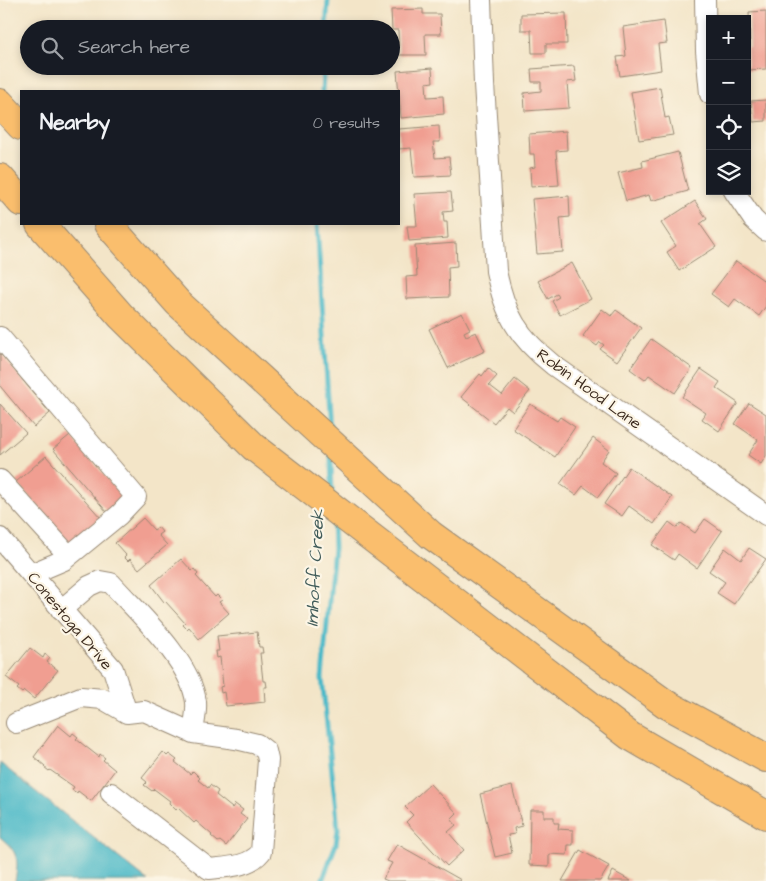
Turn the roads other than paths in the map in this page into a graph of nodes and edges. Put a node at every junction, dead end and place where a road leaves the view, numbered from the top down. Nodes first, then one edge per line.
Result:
1 (481, 0) edge
2 (705, 0) edge
3 (707, 60) edge
4 (0, 102) edge
5 (20, 125) edge
6 (0, 178) edge
7 (737, 195) edge
8 (20, 201) edge
9 (41, 225) edge
10 (109, 225) edge
11 (766, 231) edge
12 (0, 337) edge
13 (0, 480) edge
14 (766, 515) edge
15 (0, 538) edge
16 (69, 556) junction
17 (31, 574) junction
18 (62, 610) junction
19 (127, 712) junction
20 (16, 723) dead end
21 (193, 733) junction
22 (766, 758) edge
23 (111, 793) dead end
24 (766, 815) edge

1 - 14 street, Robin Hood Lane
2 - 3 street
4 - 5 highway
6 - 8 highway
7 - 11 street
9 - 24 highway
10 - 22 highway
12 - 16 street
13 - 16 street
15 - 17 street, Conestoga Drive
16 - 17 street
17 - 18 street, Conestoga Drive
18 - 19 street, Conestoga Drive
18 - 21 street
19 - 20 street
19 - 21 street
21 - 23 street

